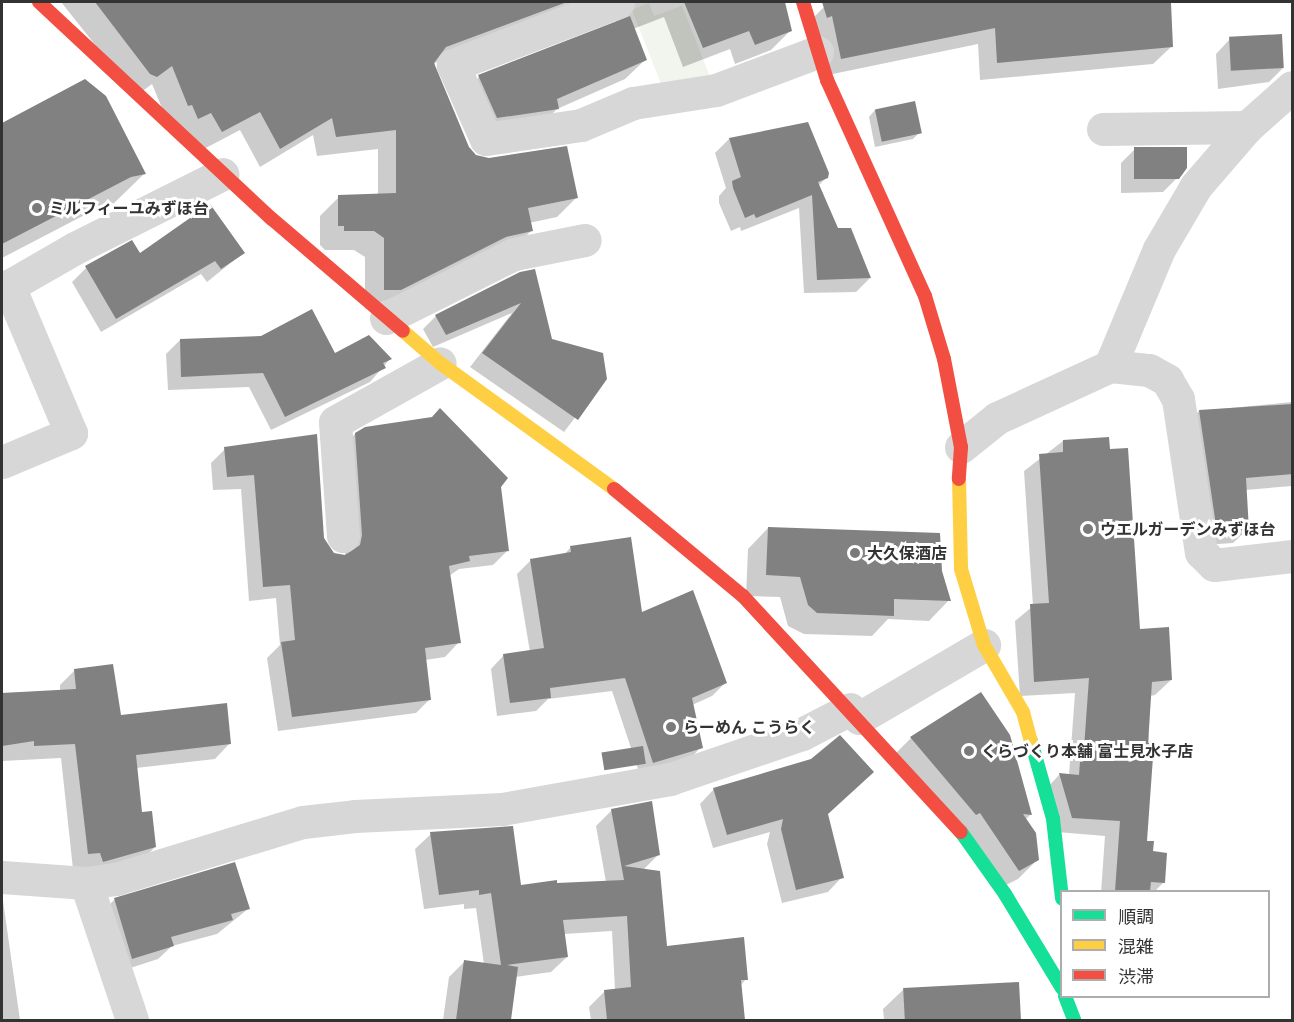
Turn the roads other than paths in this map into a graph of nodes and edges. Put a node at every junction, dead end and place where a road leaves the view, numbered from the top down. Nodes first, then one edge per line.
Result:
1 (618, 2) edge
2 (802, 2) edge
3 (54, 5) edge
4 (817, 52) junction
5 (1293, 87) edge
6 (1247, 128) junction
7 (1103, 129) dead end
8 (223, 174) junction
9 (585, 240) dead end
10 (5, 288) edge
11 (386, 318) junction
12 (440, 363) junction
13 (1110, 366) junction
14 (961, 447) junction
15 (2, 462) edge
16 (342, 536) dead end
17 (1293, 556) edge
18 (984, 645) junction
19 (854, 714) junction
20 (2, 877) edge
21 (86, 883) junction
22 (1061, 890) edge
23 (1060, 977) edge
24 (1067, 998) edge
25 (132, 1020) edge
26 (1074, 1020) edge

1 - 4 street
2 - 4 street
3 - 8 street
4 - 14 street
5 - 6 street
6 - 7 street
6 - 13 street
8 - 10 street
8 - 11 street
9 - 11 street
10 - 15 street
11 - 12 street
12 - 16 street
12 - 19 street
13 - 14 street
13 - 17 street
14 - 18 street
18 - 19 street
18 - 22 street
19 - 21 street
19 - 23 street
20 - 21 street
21 - 25 street
24 - 26 street

